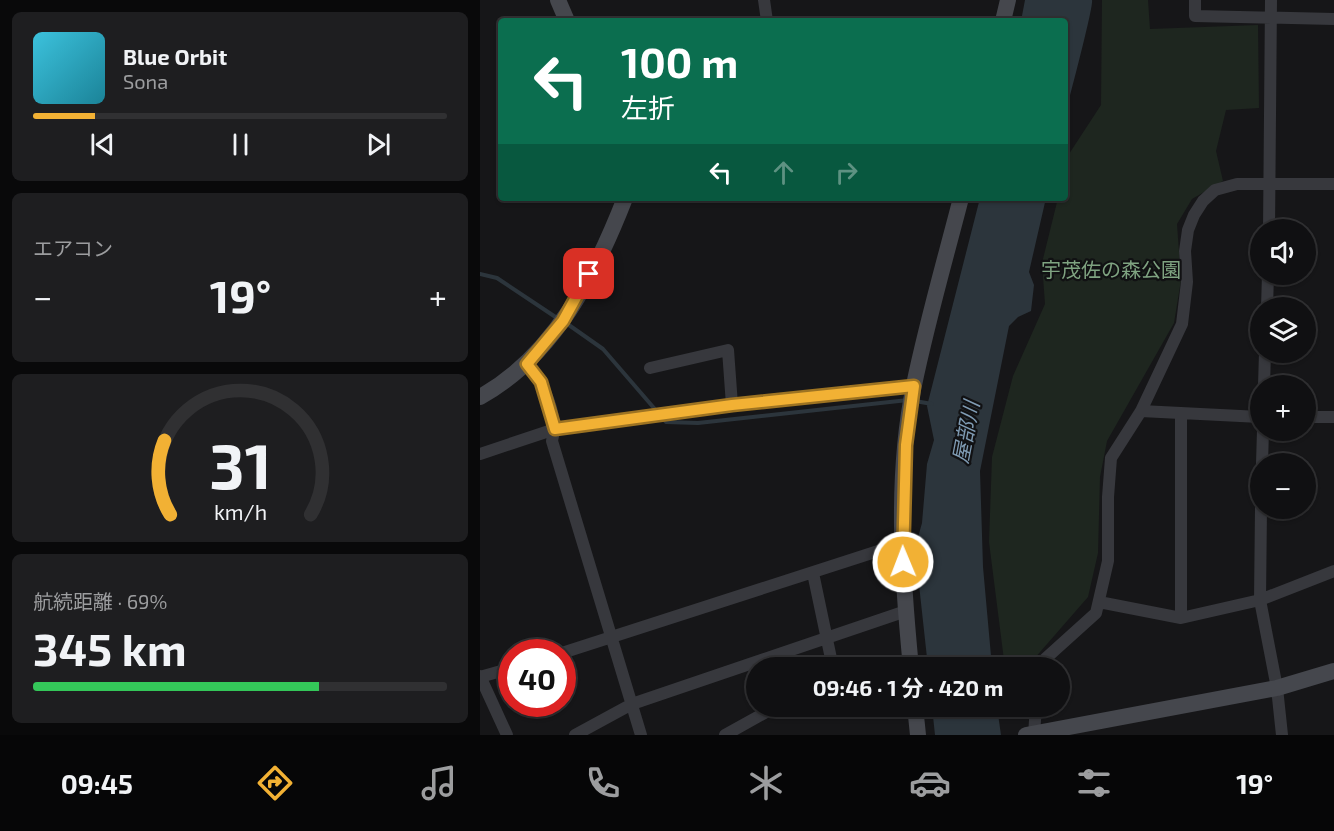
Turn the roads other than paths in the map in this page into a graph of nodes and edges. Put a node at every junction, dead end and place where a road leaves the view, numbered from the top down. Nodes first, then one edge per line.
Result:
1 (558, 0) edge
2 (764, 0) edge
3 (1008, 0) edge
4 (1196, 0) edge
5 (1271, 0) edge
6 (566, 18) edge
7 (767, 18) edge
8 (1005, 18) edge
9 (1334, 18) edge
10 (1271, 19) junction
11 (1271, 182) junction
12 (1334, 184) edge
13 (624, 201) edge
14 (960, 201) edge
15 (1269, 219) edge
16 (527, 364) junction
17 (650, 368) dead end
18 (914, 386) junction
19 (480, 398) edge
20 (732, 405) junction
21 (1141, 411) junction
22 (1181, 415) junction
23 (1250, 417) edge
24 (1316, 417) edge
25 (1334, 417) edge
26 (555, 429) junction
27 (480, 454) edge
28 (1261, 519) edge
29 (903, 543) junction
30 (1334, 571) edge
31 (813, 573) junction
32 (1260, 600) junction
33 (1099, 602) junction
34 (906, 611) junction
35 (1181, 618) junction
36 (613, 639) junction
37 (828, 639) junction
38 (576, 649) edge
39 (831, 657) edge
40 (908, 657) edge
41 (1047, 657) edge
42 (1334, 671) edge
43 (498, 672) edge
44 (480, 677) edge
45 (1277, 688) junction
46 (632, 705) junction
47 (757, 717) edge
48 (916, 717) edge
49 (1034, 717) edge
50 (1031, 734) edge
51 (507, 735) edge
52 (575, 735) edge
53 (641, 735) edge
54 (725, 735) edge
55 (918, 735) edge
56 (1282, 735) edge

1 - 6 street
2 - 7 street
3 - 8 street
4 - 10 street
5 - 10 street
9 - 10 street
10 - 11 street
11 - 12 street
11 - 15 street
11 - 21 street
13 - 16 street
14 - 18 street
16 - 19 street
16 - 26 street
17 - 20 street
18 - 20 street
18 - 29 street
20 - 26 street
21 - 22 street
21 - 33 street
22 - 23 street
22 - 35 street
24 - 25 street
26 - 27 street
26 - 36 street
28 - 32 street
29 - 31 street
29 - 34 street
30 - 32 street
31 - 36 street
31 - 37 street
32 - 35 street
32 - 45 street
33 - 35 street
33 - 41 street
34 - 37 street
34 - 40 street
36 - 38 street
36 - 46 street
37 - 39 street
37 - 46 street
42 - 45 street
43 - 44 street
44 - 51 street
45 - 50 street
45 - 56 street
46 - 52 street
46 - 53 street
47 - 54 street
48 - 55 street
49 - 50 street

